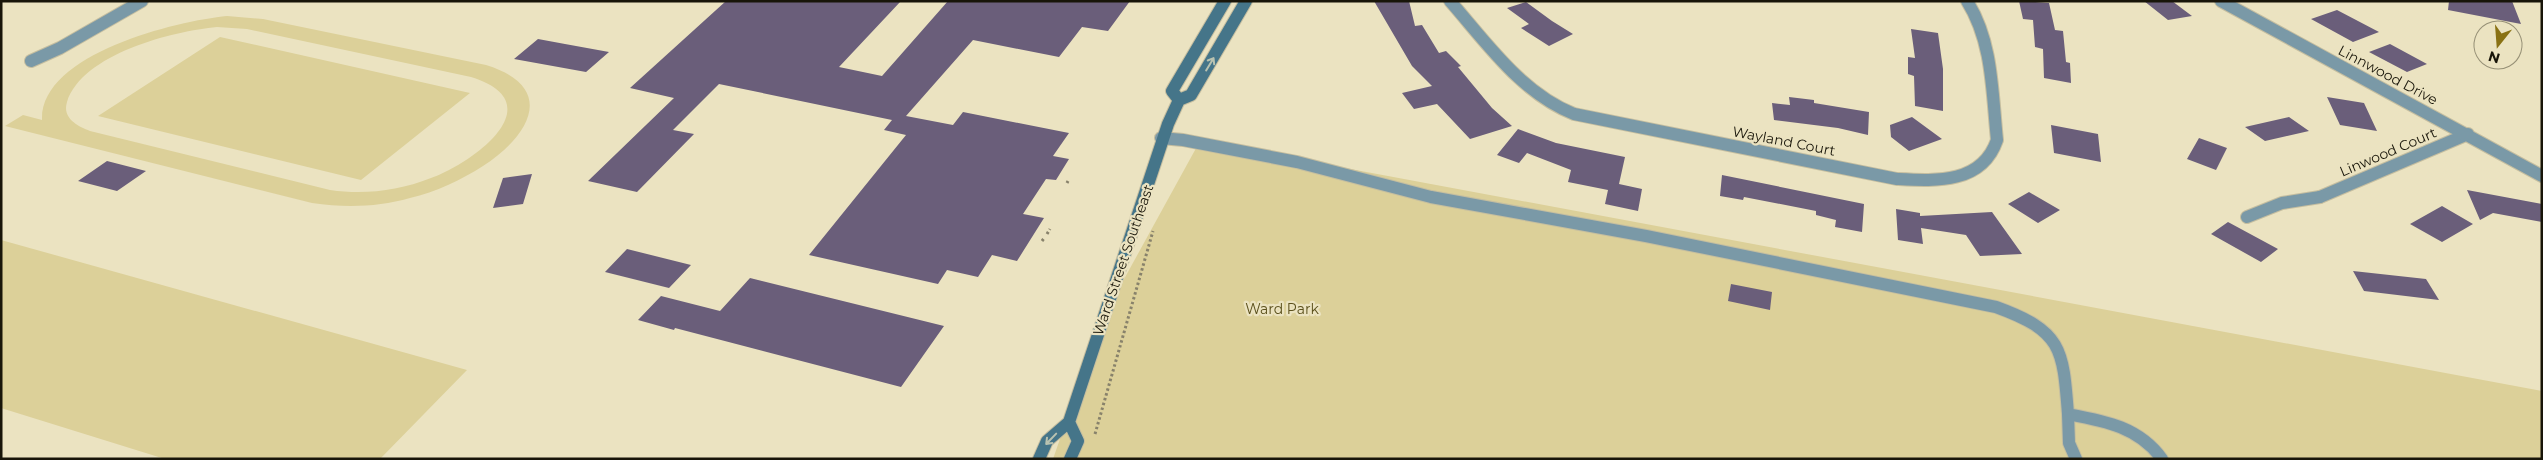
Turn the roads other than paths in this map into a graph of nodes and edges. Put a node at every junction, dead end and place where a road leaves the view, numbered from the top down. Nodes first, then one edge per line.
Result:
1 (142, 1) edge
2 (1225, 1) edge
3 (1246, 1) edge
4 (1450, 1) edge
5 (1968, 1) edge
6 (2220, 1) edge
7 (31, 61) dead end
8 (1179, 100) junction
9 (2468, 134) junction
10 (1162, 138) junction
11 (2542, 176) edge
12 (2247, 217) dead end
13 (2068, 414) junction
14 (1069, 422) junction
15 (1038, 459) edge
16 (1070, 459) edge
17 (2076, 459) edge
18 (2162, 459) edge

1 - 7 street
2 - 8 street, Ward Street Southeast
8 -> 3 street, Ward Street Southeast
4 - 5 street, Wayland Court
6 - 9 street, Linnwood Drive
8 - 10 street, Ward Street Southeast
9 - 11 street, Linnwood Drive
9 - 12 street, Linwood Court
10 - 13 street
10 - 14 street, Ward Street Southeast
13 - 17 street
13 - 18 street
14 -> 15 street
14 - 16 street

